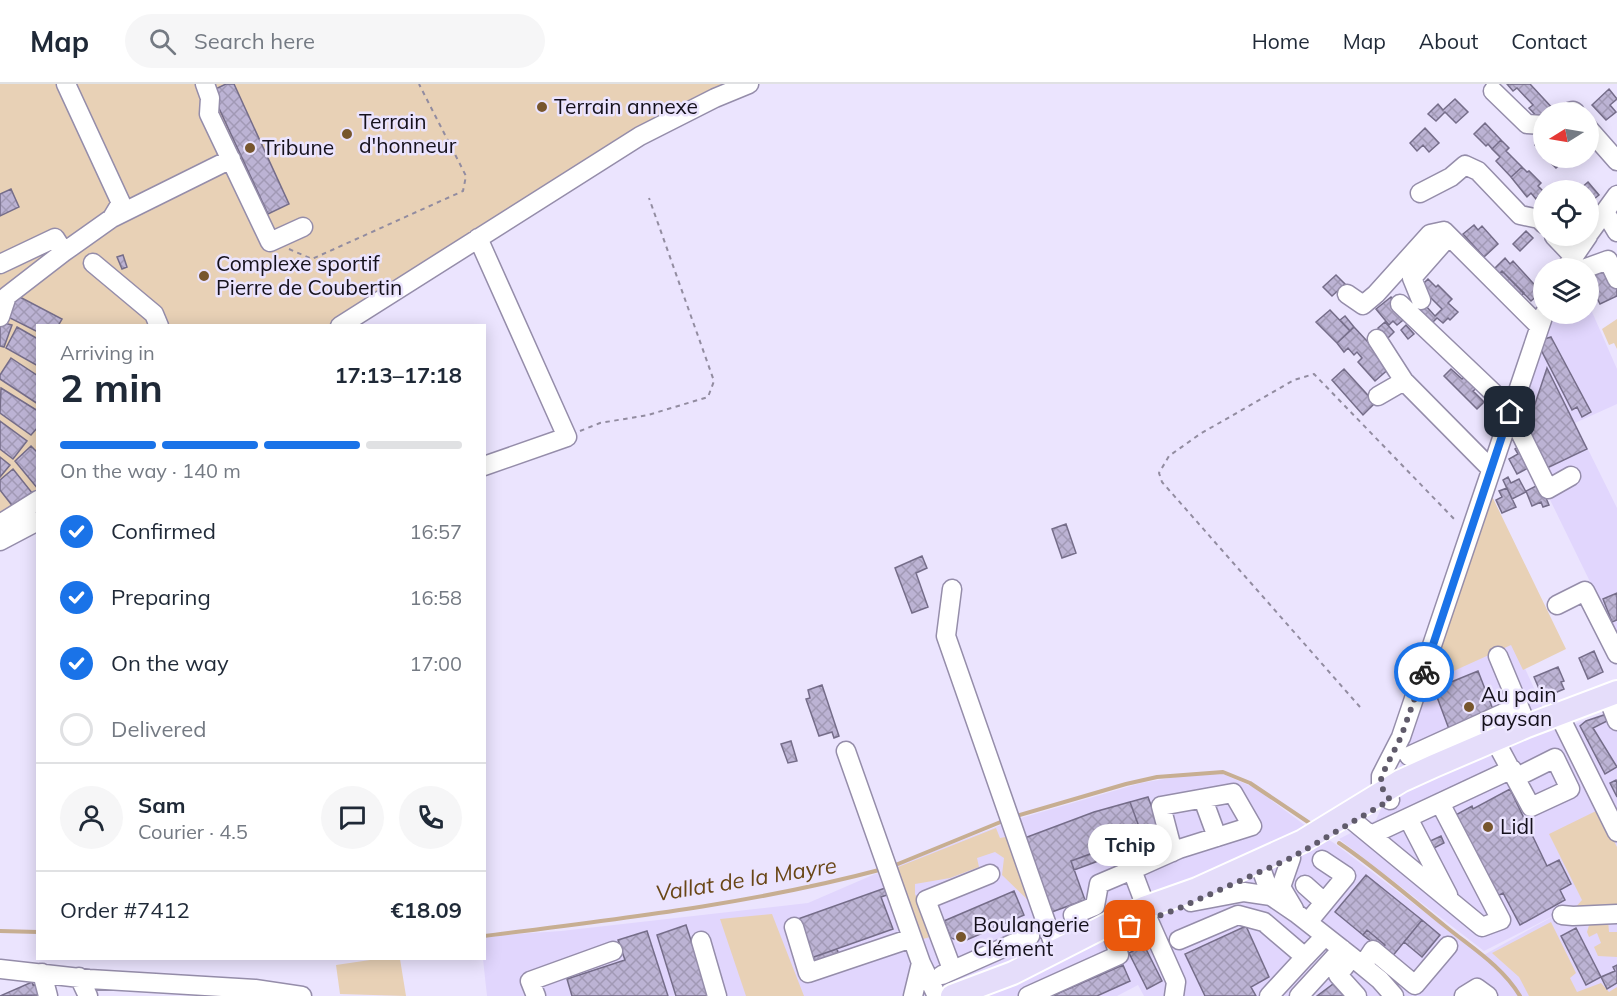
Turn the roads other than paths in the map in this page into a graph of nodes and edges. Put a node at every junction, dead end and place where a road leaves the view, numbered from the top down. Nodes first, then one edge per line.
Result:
1 (66, 84) edge
2 (205, 84) edge
3 (749, 84) edge
4 (713, 91) edge
5 (1493, 91) dead end
6 (1533, 124) edge
7 (1599, 141) edge
8 (231, 159) junction
9 (1617, 161) edge
10 (1420, 193) dead end
11 (1617, 195) edge
12 (1605, 212) junction
13 (112, 218) junction
14 (1533, 218) edge
15 (1599, 220) edge
16 (303, 227) dead end
17 (1617, 232) edge
18 (1449, 236) junction
19 (478, 238) junction
20 (64, 252) junction
21 (1599, 261) edge
22 (0, 264) edge
23 (93, 264) dead end
24 (1617, 279) edge
25 (1347, 294) dead end
26 (1421, 300) dead end
27 (1400, 304) dead end
28 (1533, 312) edge
29 (0, 317) edge
30 (158, 324) edge
31 (343, 324) edge
32 (1541, 324) edge
33 (1377, 339) dead end
34 (1404, 381) junction
35 (1378, 396) dead end
36 (1510, 412) junction
37 (486, 465) edge
38 (1491, 470) junction
39 (1571, 476) dead end
40 (36, 501) edge
41 (36, 522) edge
42 (0, 524) edge
43 (0, 541) edge
44 (952, 589) dead end
45 (1557, 605) dead end
46 (1617, 654) edge
47 (1498, 656) dead end
48 (1615, 704) edge
49 (1523, 716) junction
50 (1562, 721) junction
51 (1464, 742) junction
52 (1498, 746) junction
53 (846, 751) dead end
54 (1409, 756) dead end
55 (1387, 796) junction
56 (1203, 799) junction
57 (1440, 803) junction
58 (1408, 818) junction
59 (1358, 824) junction
60 (1617, 832) edge
61 (1217, 837) junction
62 (1297, 849) junction
63 (1173, 852) junction
64 (1322, 860) dead end
65 (1260, 865) junction
66 (1132, 870) junction
67 (990, 874) dead end
68 (1305, 885) dead end
69 (1276, 891) junction
70 (1194, 896) junction
71 (1324, 902) junction
72 (1451, 902) junction
73 (1147, 913) junction
74 (1617, 914) edge
75 (1073, 915) dead end
76 (1562, 915) dead end
77 (1302, 918) junction
78 (794, 927) dead end
79 (1112, 934) junction
80 (1030, 936) dead end
81 (1325, 936) junction
82 (912, 938) junction
83 (1179, 940) dead end
84 (701, 941) dead end
85 (1448, 946) dead end
86 (614, 951) dead end
87 (1056, 951) junction
88 (1305, 957) junction
89 (1352, 957) junction
90 (921, 963) junction
91 (0, 969) edge
92 (952, 969) junction
93 (42, 973) junction
94 (79, 977) junction
95 (144, 989) edge
96 (165, 989) edge
97 (941, 993) edge
98 (48, 996) edge
99 (88, 996) edge
100 (302, 996) edge
101 (536, 996) edge
102 (717, 996) edge
103 (913, 996) edge
104 (977, 996) edge
105 (1028, 996) edge
106 (1174, 996) edge
107 (1269, 996) edge
108 (1299, 996) edge
109 (1357, 996) edge
110 (1394, 996) edge
111 (1464, 996) edge
112 (1488, 996) edge

1 - 13 street
2 - 8 street
3 - 4 street
4 - 19 street
5 - 6 street
7 - 9 street
8 - 13 street
8 - 16 street
10 - 14 street
11 - 12 street
12 - 15 street
12 - 17 street
13 - 20 street
18 - 25 street
18 - 26 street
18 - 28 street
19 - 31 street
19 - 37 street
20 - 22 street
20 - 29 street
21 - 24 street
23 - 30 street
27 - 36 street
32 - 36 street
33 - 34 street
34 - 35 street
34 - 38 street
36 - 38 street
36 - 39 street
38 - 55 street
40 - 42 street
41 - 43 street
44 - 87 street
45 - 46 street
47 - 49 street
48 - 49 main road
48 - 50 main road
49 - 51 main road
50 - 52 main road
50 - 60 street
51 - 54 street
51 - 55 main road
52 - 55 main road
52 - 57 street
53 - 82 street
55 - 59 main road
56 - 61 street
56 - 61 street
56 - 63 street
57 - 58 street
57 - 72 street
58 - 59 street
58 - 72 street
59 - 62 main road
59 - 72 street
61 - 63 street
62 - 65 main road
62 - 69 street
62 - 70 street
63 - 66 street
64 - 71 street
65 - 69 street
65 - 70 main road
66 - 73 street
66 - 75 street
67 - 92 street
68 - 71 street
69 - 70 street
69 - 77 street
70 - 73 main road
71 - 77 street
73 - 79 main road
73 - 87 main road
73 - 106 street
74 - 76 street
77 - 81 street
78 - 82 street
79 - 104 main road
79 - 105 street
80 - 92 street
81 - 88 street
81 - 89 street
82 - 90 street
83 - 88 street
84 - 102 street
85 - 89 street
86 - 101 street
87 - 97 main road
88 - 107 street
89 - 108 street
89 - 109 street
89 - 110 street
90 - 97 street
90 - 103 street
91 - 93 street
92 - 97 street
93 - 94 street
93 - 98 street
94 - 95 street
94 - 99 street
95 - 96 street
96 - 100 street
111 - 112 street

